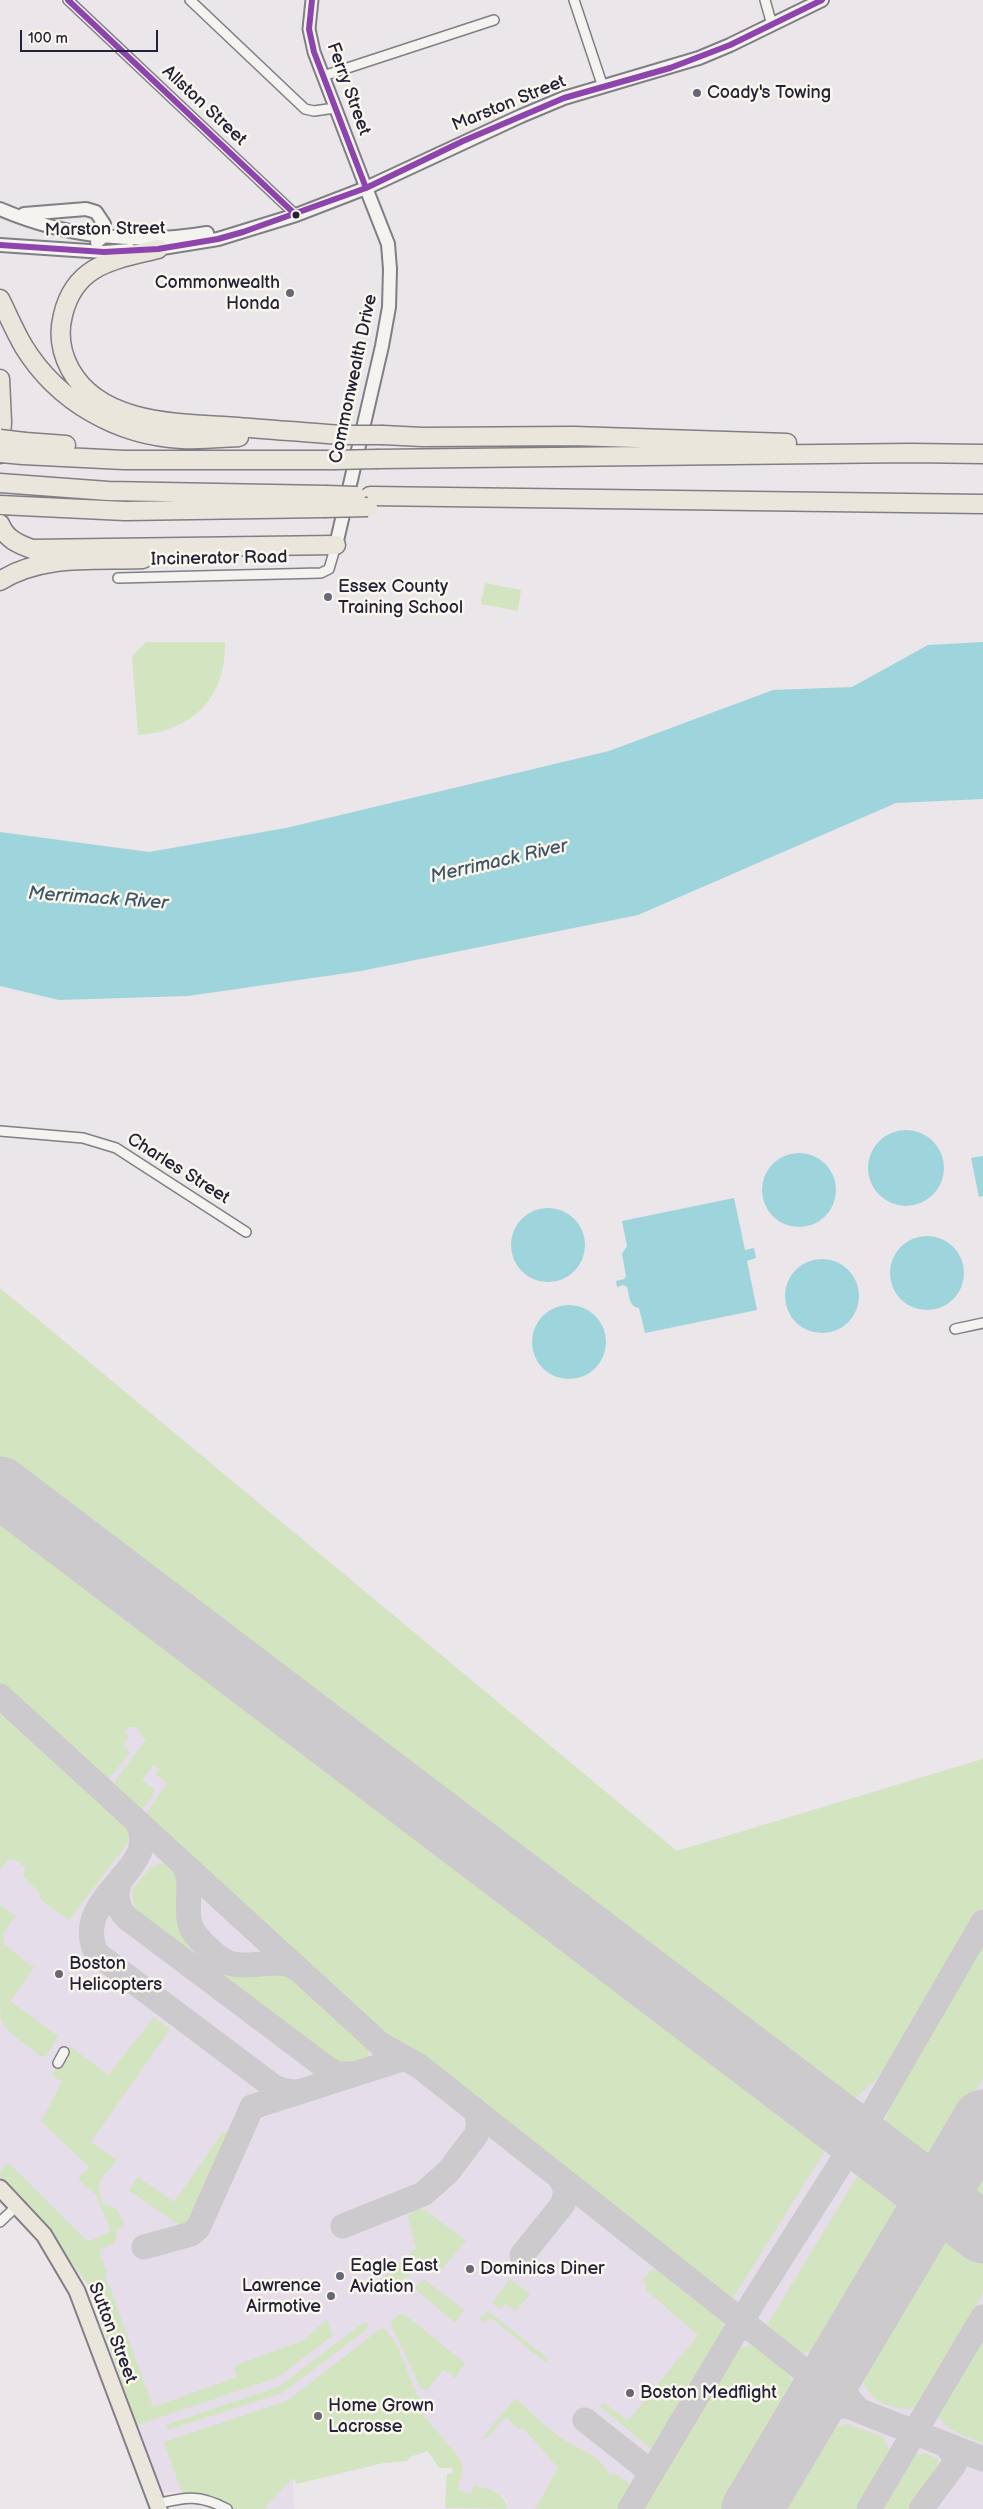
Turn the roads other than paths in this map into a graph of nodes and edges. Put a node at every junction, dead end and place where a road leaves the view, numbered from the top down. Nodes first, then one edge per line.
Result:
1 (68, 0) edge
2 (312, 0) edge
3 (574, 0) edge
4 (765, 0) edge
5 (822, 0) edge
6 (195, 1) edge
7 (494, 20) dead end
8 (772, 25) junction
9 (323, 76) junction
10 (603, 87) junction
11 (336, 108) junction
12 (366, 188) junction
13 (4, 211) edge
14 (296, 215) junction
15 (103, 237) junction
16 (0, 246) edge
17 (158, 249) junction
18 (74, 250) junction
19 (0, 299) edge
20 (0, 379) edge
21 (340, 434) junction
22 (0, 439) edge
23 (24, 449) junction
24 (910, 453) junction
25 (0, 454) edge
26 (983, 454) edge
27 (0, 483) edge
28 (325, 502) junction
29 (983, 504) edge
30 (0, 505) edge
31 (0, 524) edge
32 (336, 545) junction
33 (320, 573) joint
34 (118, 578) dead end
35 (0, 581) edge
36 (0, 1131) edge
37 (246, 1232) dead end
38 (983, 1323) edge
39 (955, 1328) dead end
40 (64, 2052) dead end
41 (58, 2063) dead end
42 (0, 2188) edge
43 (18, 2206) junction
44 (0, 2222) edge
45 (157, 2506) edge
46 (227, 2509) edge

1 - 14 street, Allston Street
2 - 9 street, Ferry Street
3 - 10 street
4 - 8 street
5 - 8 main road, Marston Street
6 - 11 street
7 - 9 street
8 - 10 main road, Marston Street
9 - 11 street, Ferry Street
10 - 12 main road, Marston Street
11 - 12 street, Ferry Street
12 - 14 main road, Marston Street
12 - 32 main road, Commonwealth Drive
13 - 15 main road, Marston Street
13 - 15 main road
14 - 15 main road, Marston Street
14 - 17 main road, Marston Street
15 - 18 main road
16 - 18 main road, Marston Street
17 - 18 main road, Marston Street
17 - 21 highway
19 - 21 highway
20 - 25 highway
21 - 24 highway, bridge
22 - 23 highway, bridge
23 - 24 highway, bridge
23 - 25 highway, bridge
24 - 26 highway
27 - 28 highway
28 - 29 highway, bridge
28 - 30 highway
31 - 32 highway
32 - 33 street, Commonwealth Drive
32 - 35 highway
33 - 34 street, Incinerator Road
36 - 37 street, Charles Street
38 - 39 street
40 - 41 street
42 - 43 highway, Sutton Street
43 - 44 street
43 - 45 highway, Sutton Street
45 - 46 street

